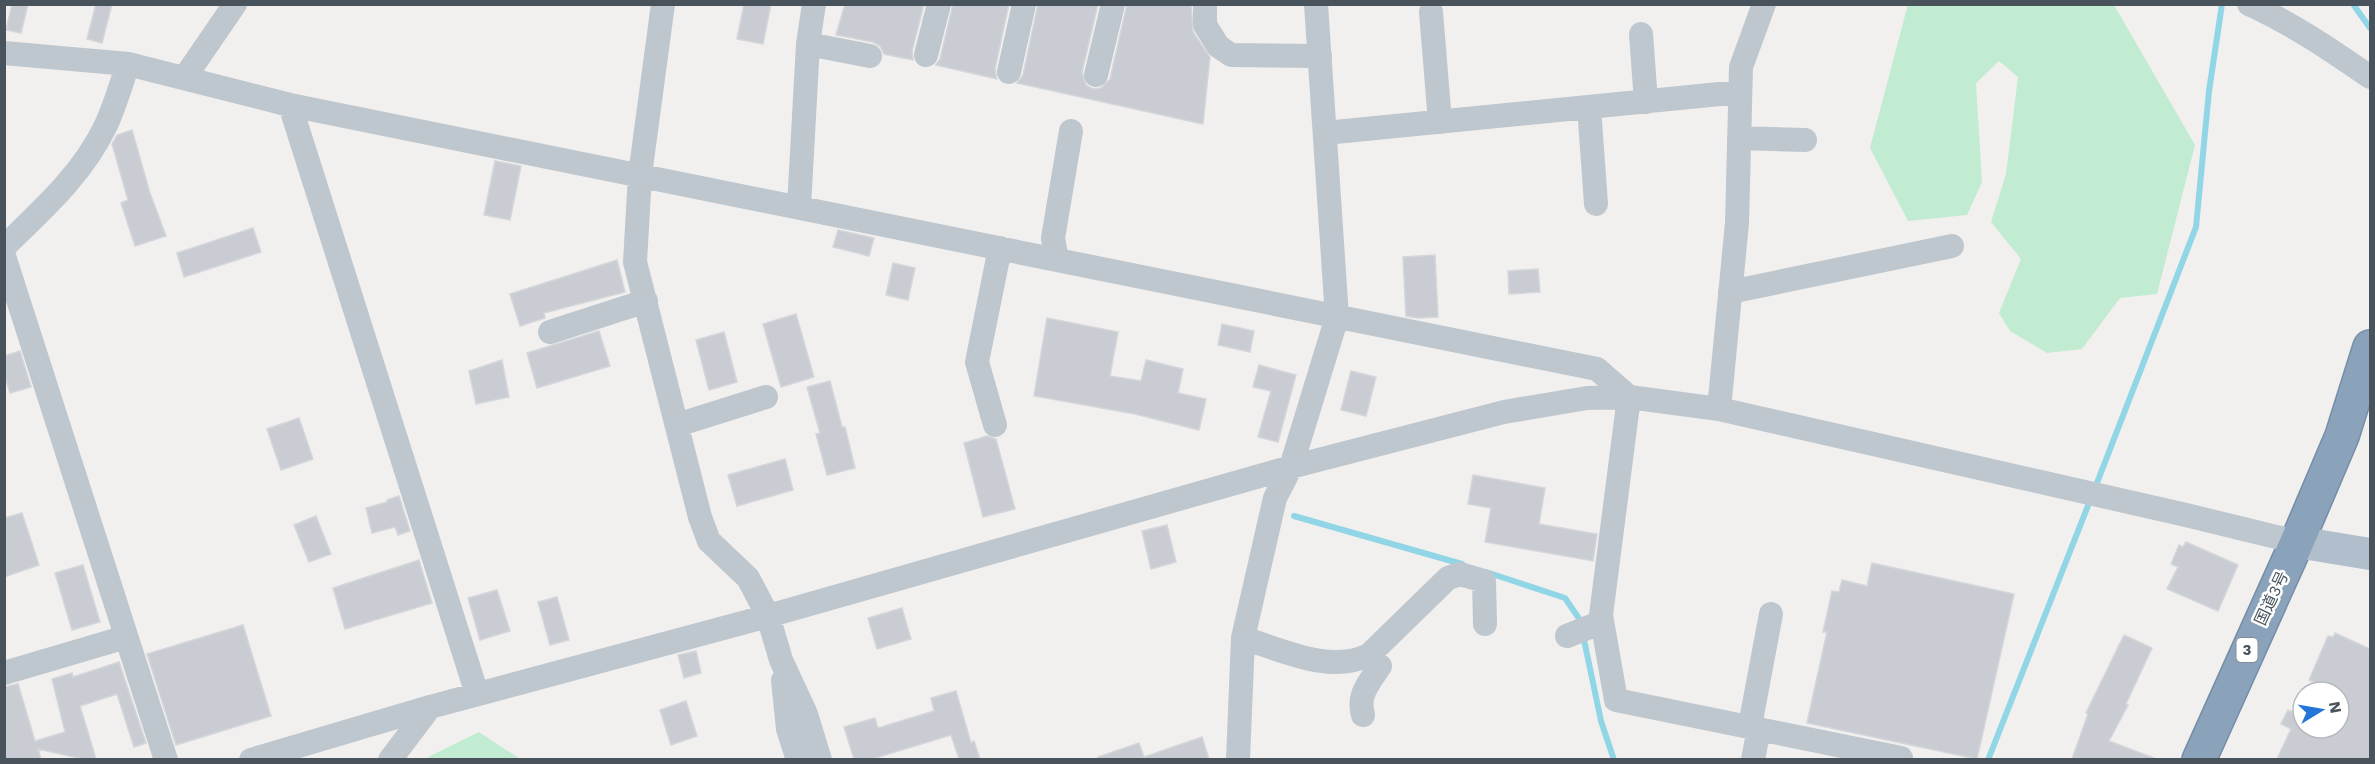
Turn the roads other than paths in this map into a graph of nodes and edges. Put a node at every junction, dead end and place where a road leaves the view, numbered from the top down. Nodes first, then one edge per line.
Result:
1 (235, 4) edge
2 (663, 4) edge
3 (814, 4) edge
4 (939, 4) edge
5 (1024, 4) edge
6 (1113, 4) edge
7 (1205, 4) edge
8 (1316, 4) edge
9 (1764, 4) edge
10 (2249, 4) edge
11 (1431, 12) dead end
12 (1641, 34) dead end
13 (808, 44) junction
14 (4, 53) edge
15 (926, 55) dead end
16 (870, 56) dead end
17 (1320, 56) junction
18 (128, 64) junction
19 (1009, 72) dead end
20 (1096, 75) dead end
21 (185, 77) junction
22 (2370, 77) edge
23 (1740, 92) junction
24 (1646, 102) junction
25 (290, 105) junction
26 (1589, 107) junction
27 (1440, 122) junction
28 (1071, 131) dead end
29 (1325, 133) junction
30 (1739, 138) junction
31 (1805, 140) dead end
32 (640, 175) junction
33 (1596, 204) dead end
34 (799, 207) junction
35 (1952, 246) dead end
36 (4, 247) edge
37 (1000, 248) junction
38 (4, 256) edge
39 (1058, 260) junction
40 (1730, 292) junction
41 (646, 302) junction
42 (1337, 317) junction
43 (550, 332) dead end
44 (2370, 347) edge
45 (2370, 395) edge
46 (766, 397) dead end
47 (1629, 397) junction
48 (1719, 409) junction
49 (677, 425) junction
50 (995, 425) dead end
51 (2342, 436) junction
52 (1291, 467) junction
53 (2297, 542) junction
54 (2370, 554) edge
55 (1771, 614) dead end
56 (768, 616) junction
57 (1485, 624) dead end
58 (1598, 624) junction
59 (1569, 635) dead end
60 (126, 637) junction
61 (1242, 638) junction
62 (781, 660) junction
63 (1381, 667) junction
64 (4, 673) edge
65 (477, 694) junction
66 (430, 707) junction
67 (1363, 715) dead end
68 (1755, 727) junction
69 (1855, 754) edge
70 (1901, 758) edge
71 (166, 759) edge
72 (251, 759) edge
73 (390, 759) edge
74 (798, 759) edge
75 (820, 759) edge
76 (1238, 759) edge
77 (1754, 759) edge
78 (2199, 759) edge

1 - 21 street
2 - 32 street
3 - 13 street
4 - 15 street
5 - 19 street
6 - 20 street
7 - 17 street
8 - 17 street
9 - 23 street
10 - 22 street
11 - 27 street
12 - 24 street
13 - 16 street
13 - 34 street
14 - 18 street
17 - 29 street
18 - 21 street
18 - 36 street
21 - 25 street
23 - 24 street
23 - 30 street
24 - 26 street
25 - 32 street
25 - 65 street
26 - 27 street
26 - 33 street
27 - 29 street
28 - 39 street
29 - 42 street
30 - 31 street
30 - 40 street
32 - 34 street
32 - 41 street
34 - 37 street
35 - 40 street
37 - 39 street
37 - 50 street
38 - 60 street
39 - 42 street
40 - 48 street
41 - 43 street
41 - 49 street
42 - 47 street
42 - 52 street
44 - 51 highway, 国道3号 / 3
45 - 51 highway, 国道3号 / 3
46 - 49 street
47 - 48 street
47 - 52 street
47 - 58 street
48 - 53 street
49 - 56 street
51 - 53 highway, 国道3号 / 3
52 - 56 street
52 - 61 street
53 - 54 main road
53 - 78 highway, 国道3号 / 3
55 - 68 street
56 - 62 street
56 - 65 street
57 - 63 street
58 - 59 street
58 - 68 street
60 - 64 street
60 - 71 street
61 - 63 street
61 - 76 street
62 - 74 street
62 - 75 street
63 - 67 street
65 - 66 street
66 - 72 street
66 - 73 street
68 - 69 street
68 - 77 street
69 - 70 street

